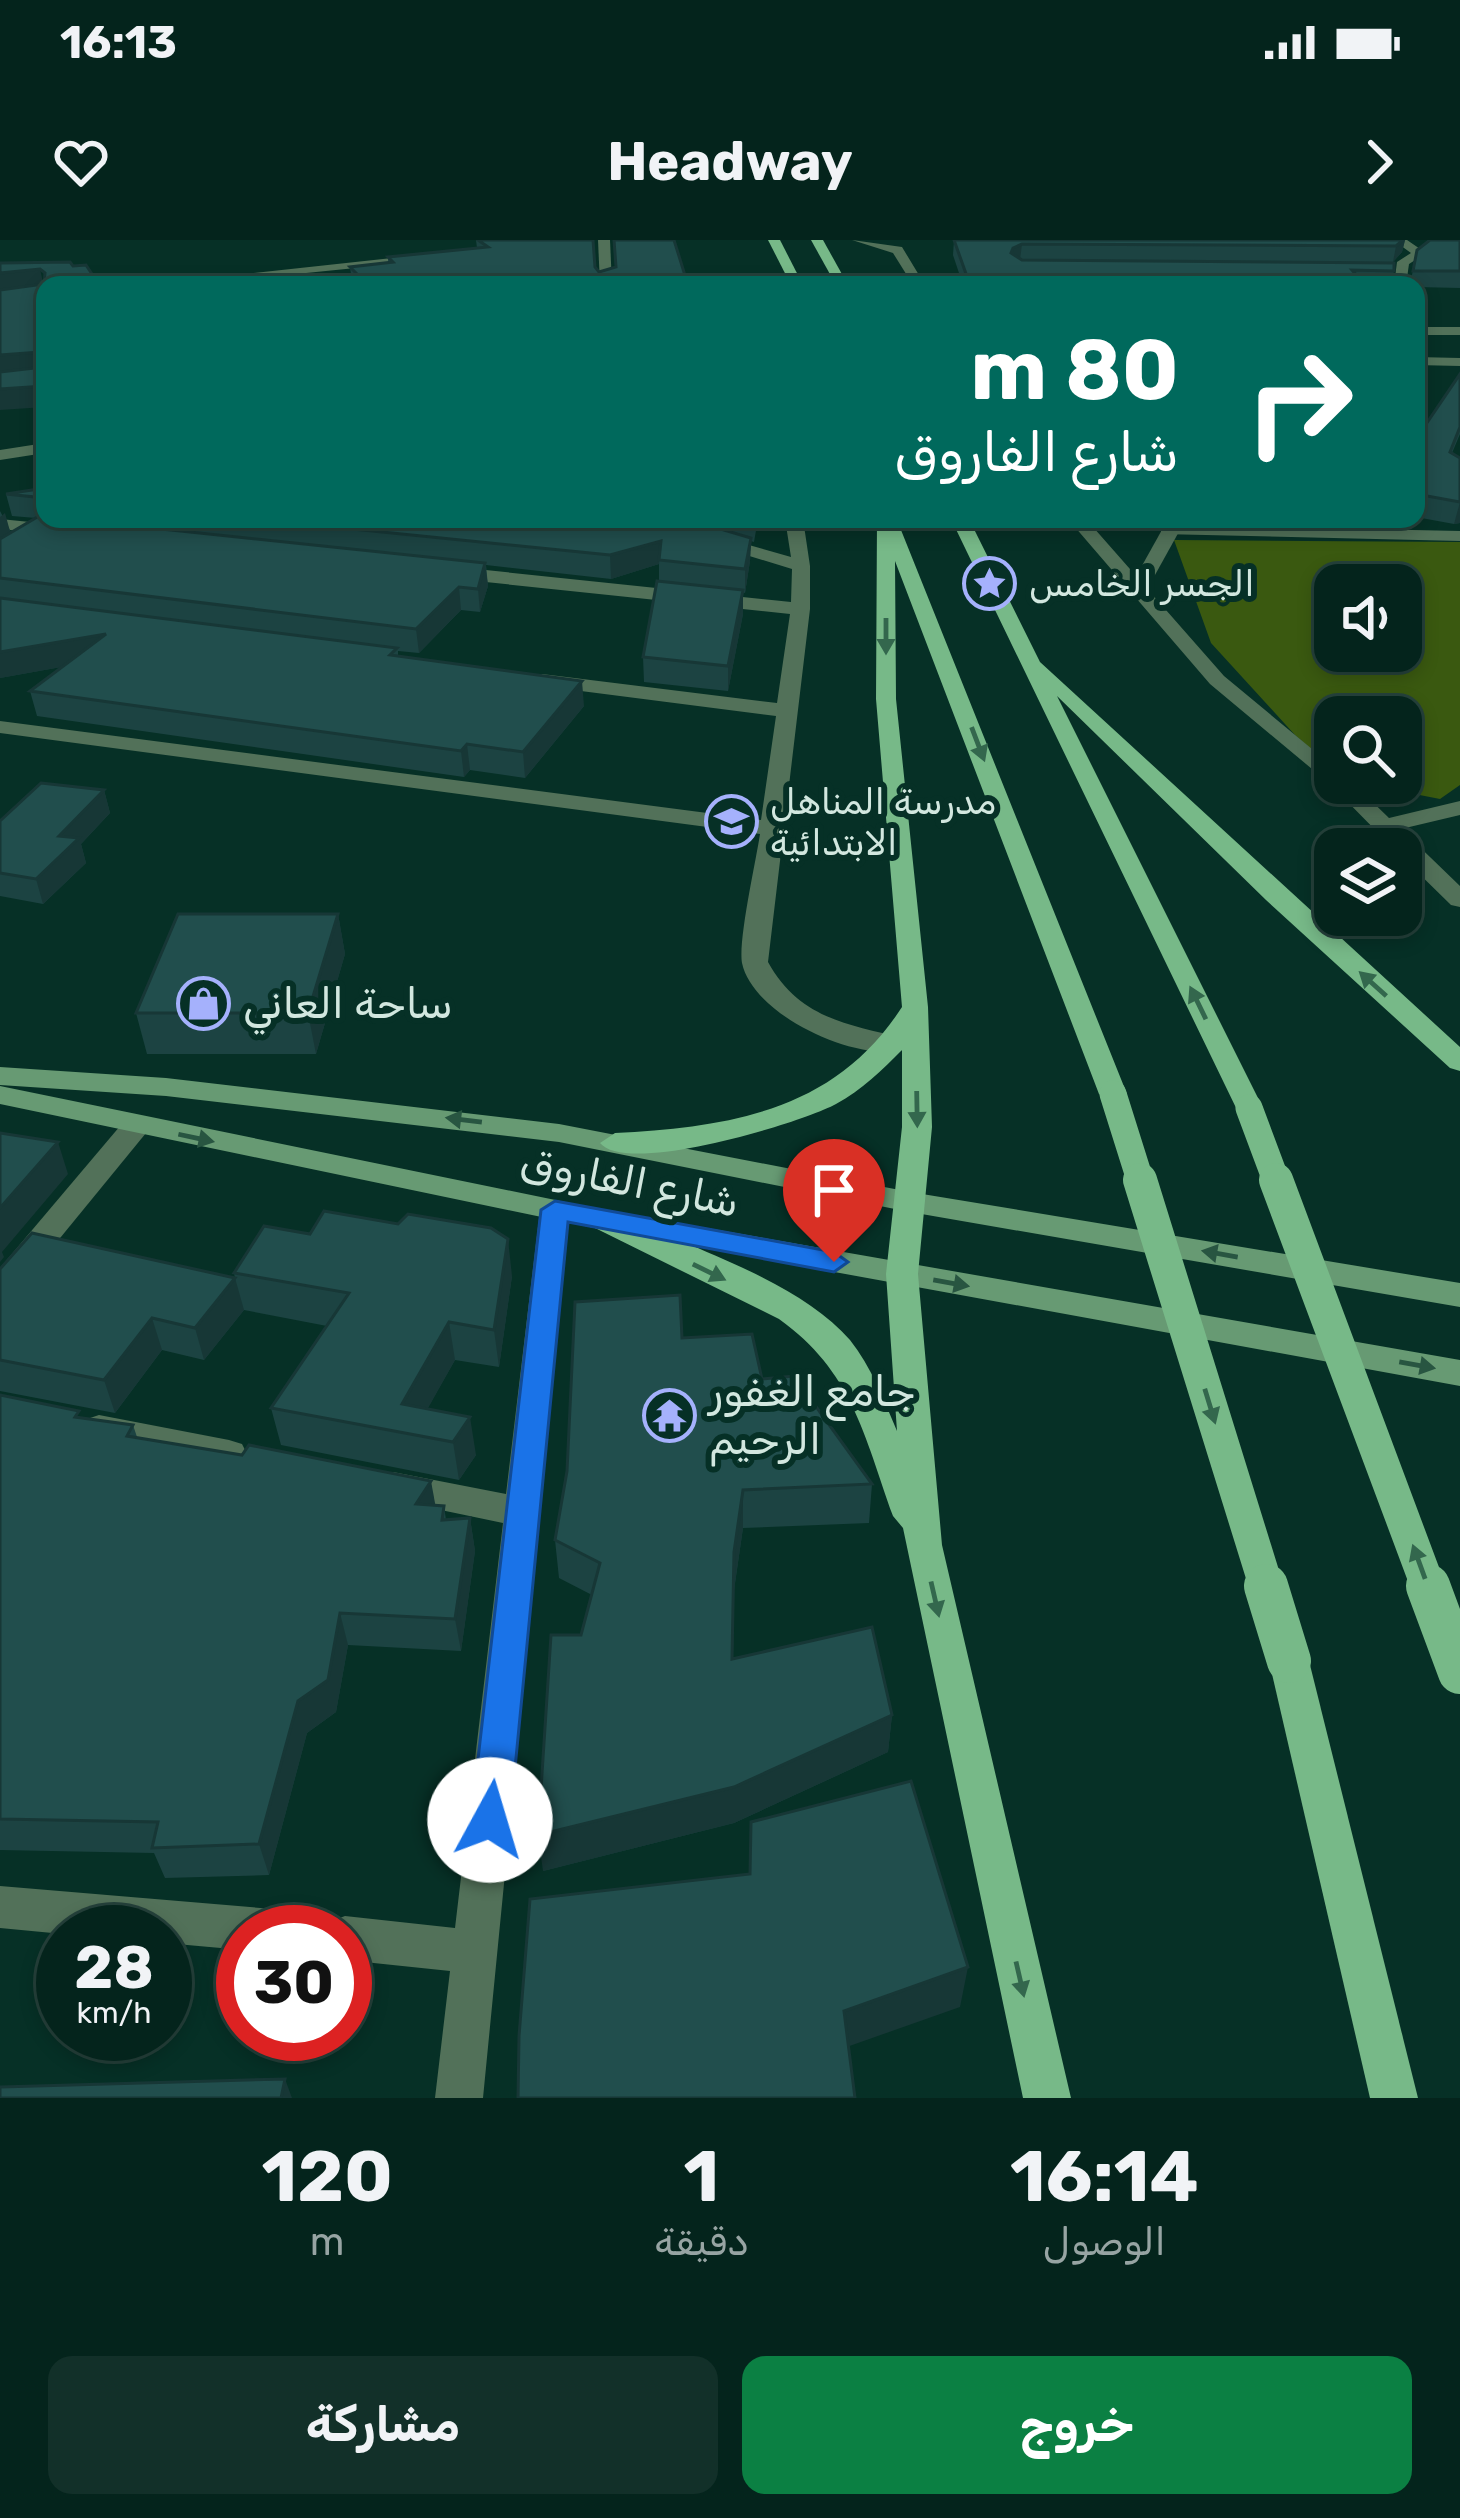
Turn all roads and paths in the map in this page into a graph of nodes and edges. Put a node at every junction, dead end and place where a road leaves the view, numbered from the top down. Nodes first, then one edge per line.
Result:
1 (604, 240) edge
2 (774, 240) edge
3 (817, 240) edge
4 (858, 240) edge
5 (1400, 240) edge
6 (1419, 251) junction
7 (1439, 252) edge
8 (430, 256) edge
9 (1378, 271) edge
10 (237, 276) edge
11 (606, 276) edge
12 (792, 276) edge
13 (837, 276) edge
14 (914, 276) edge
15 (1394, 276) edge
16 (1400, 276) edge
17 (1425, 331) edge
18 (1460, 331) edge
19 (1425, 361) edge
20 (1460, 362) edge
21 (36, 449) edge
22 (0, 455) edge
23 (0, 524) edge
24 (36, 524) edge
25 (41, 528) edge
26 (65, 528) edge
27 (669, 528) edge
28 (795, 528) edge
29 (887, 528) edge
30 (891, 528) edge
31 (964, 528) edge
32 (1085, 528) edge
33 (1170, 528) edge
34 (1251, 528) edge
35 (88, 533) edge
36 (1460, 536) edge
37 (14, 547) edge
38 (801, 566) junction
39 (420, 569) edge
40 (1138, 589) junction
41 (800, 609) junction
42 (1026, 656) junction
43 (509, 676) edge
44 (787, 711) junction
45 (0, 727) edge
46 (1314, 762) edge
47 (1362, 804) edge
48 (1459, 810) edge
49 (1386, 826) junction
50 (773, 829) junction
51 (1460, 900) edge
52 (915, 1007) junction
53 (893, 1044) junction
54 (1460, 1062) edge
55 (0, 1076) edge
56 (0, 1095) edge
57 (136, 1126) junction
58 (615, 1143) junction
59 (910, 1202) junction
60 (555, 1210) junction
61 (604, 1220) junction
62 (902, 1274) junction
63 (0, 1291) edge
64 (1460, 1295) edge
65 (1460, 1373) edge
66 (68, 1422) edge
67 (273, 1462) edge
68 (364, 1480) edge
69 (523, 1512) junction
70 (922, 1544) junction
71 (1460, 1672) edge
72 (0, 1907) edge
73 (216, 1926) edge
74 (372, 1941) edge
75 (476, 1952) junction
76 (459, 2098) edge
77 (1047, 2098) edge
78 (1394, 2098) edge

1 - 11 street
2 - 12 main road
3 - 13 main road
4 - 14 street
5 - 6 street
6 - 7 street
6 - 16 street
8 - 10 street
9 - 15 street
17 - 18 street
19 - 20 street
21 - 22 street
23 - 24 street
25 - 37 street
26 - 35 street
27 - 38 street
28 - 38 street
29 -> 52 main road
30 -> 78 main road, bridge
31 - 42 main road
32 - 40 street
33 - 40 street
34 - 36 street
38 - 41 street
39 - 41 street
40 - 46 street
41 - 44 street
54 -> 42 main road
71 -> 42 main road, bridge
43 - 44 street
44 - 50 street
45 - 50 street
47 - 49 street
48 - 49 street
49 - 51 street
50 - 53 street
52 - 53 main road
52 -> 59 main road
53 - 58 main road
58 -> 55 main road, شارع الفاروق
56 - 57 main road, شارع الفاروق
57 -> 60 main road, شارع الفاروق
57 - 63 street
58 - 59 main road, شارع الفاروق
59 - 62 main road
64 -> 59 main road, شارع الفاروق
60 - 61 main road, شارع الفاروق
60 - 69 street
61 - 62 main road, شارع الفاروق
61 -> 70 main road
62 -> 65 main road, شارع الفاروق
62 - 70 main road
66 - 67 street
68 - 69 street
69 - 75 street
70 -> 77 main road
72 - 73 street
74 - 75 street
75 - 76 street

